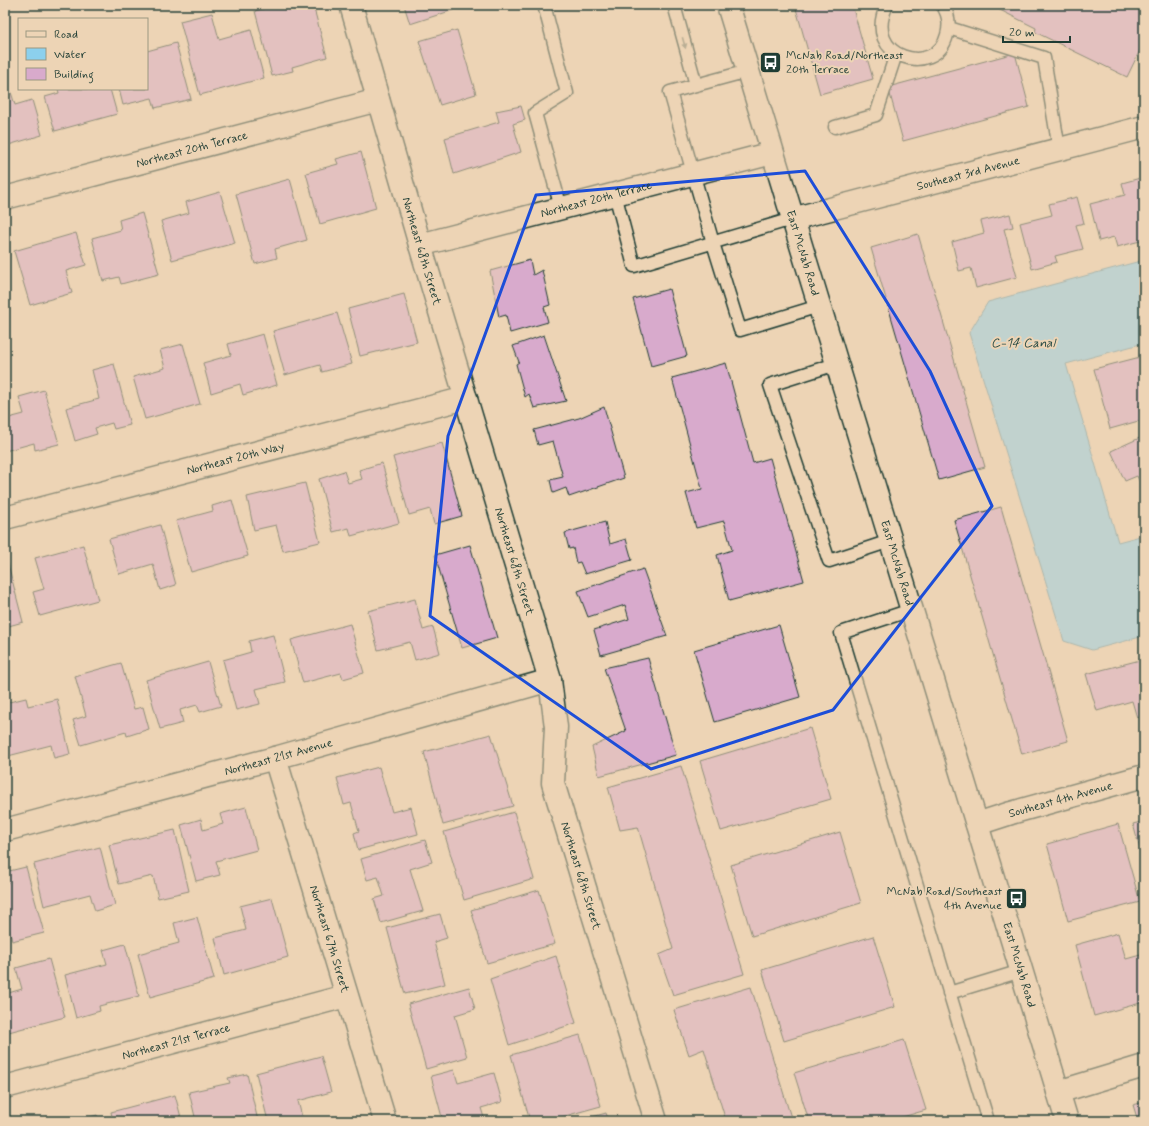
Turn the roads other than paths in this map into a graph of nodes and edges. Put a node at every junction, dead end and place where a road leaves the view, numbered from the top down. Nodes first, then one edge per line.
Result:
1 (351, 5) edge
2 (544, 5) edge
3 (674, 5) edge
4 (728, 5) edge
5 (887, 5) edge
6 (942, 5) edge
7 (949, 28) junction
8 (896, 54) junction
9 (748, 71) junction
10 (696, 85) junction
11 (378, 100) junction
12 (835, 127) dead end
13 (1144, 127) edge
14 (1059, 149) junction
15 (772, 153) junction
16 (693, 174) junction
17 (615, 194) junction
18 (5, 198) edge
19 (561, 208) junction
20 (792, 219) junction
21 (712, 243) junction
22 (420, 245) junction
23 (819, 306) junction
24 (836, 364) junction
25 (466, 398) junction
26 (5, 518) edge
27 (890, 541) junction
28 (911, 610) junction
29 (550, 680) junction
30 (275, 758) junction
31 (1144, 776) edge
32 (978, 824) junction
33 (5, 830) edge
34 (1021, 971) junction
35 (949, 993) junction
36 (346, 996) junction
37 (1144, 1066) edge
38 (5, 1087) edge
39 (1058, 1092) junction
40 (385, 1121) edge
41 (656, 1121) edge
42 (988, 1121) edge
43 (1067, 1121) edge

1 - 11 street, Northeast 68th Street
2 - 19 lane
3 -> 10 lane
4 - 9 street, East McNab Road
5 - 8 lane
6 - 7 lane
7 - 8 lane
7 - 14 lane
8 - 12 lane
9 - 10 lane
9 - 15 street, East McNab Road
10 - 16 lane
11 - 18 street, Northeast 20th Terrace
11 - 22 street, Northeast 68th Street
13 - 14 street, Southeast 3rd Avenue
14 - 20 street, Southeast 3rd Avenue
15 - 16 street, Northeast 20th Terrace
15 - 20 street, East McNab Road
16 - 17 street, Northeast 20th Terrace
16 - 21 lane
17 - 19 street, Northeast 20th Terrace
17 - 21 lane
19 - 22 street, Northeast 20th Terrace
20 - 21 lane
20 - 23 street, East McNab Road
21 - 23 lane
22 - 25 street, Northeast 68th Street
23 - 24 street, East McNab Road
24 - 27 street, East McNab Road
24 - 27 lane
25 - 26 street, Northeast 20th Way
25 - 29 street, Northeast 68th Street
27 - 28 street, East McNab Road
28 - 32 street, East McNab Road
28 - 35 lane
29 - 30 street, Northeast 21st Avenue
29 - 41 street, Northeast 68th Street
30 - 33 street, Northeast 21st Avenue
30 - 36 street, Northeast 67th Street
31 - 32 street, Southeast 4th Avenue
32 - 34 street, East McNab Road
34 - 35 lane
34 - 39 street, East McNab Road
35 - 42 lane
36 - 38 street, Northeast 21st Terrace
36 - 40 street, Northeast 67th Street
37 - 39 street
39 - 43 street, East McNab Road

